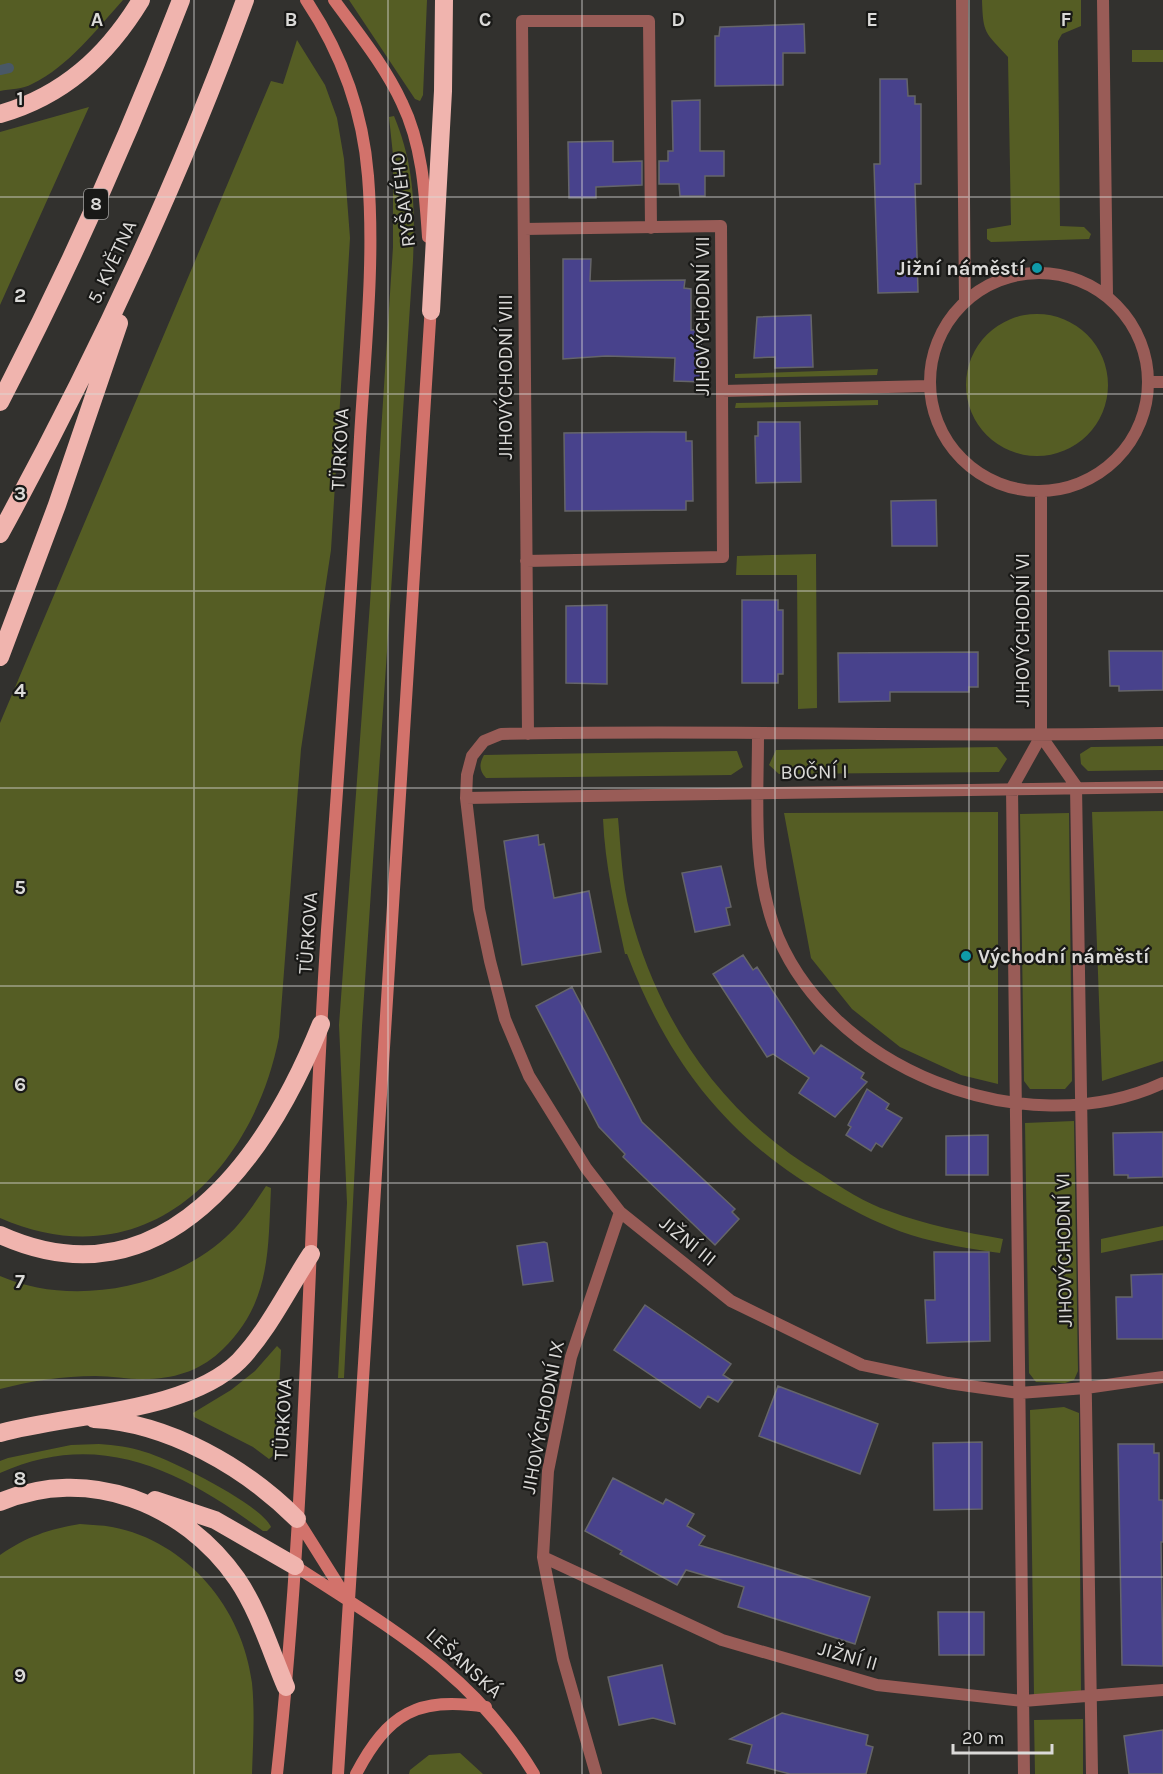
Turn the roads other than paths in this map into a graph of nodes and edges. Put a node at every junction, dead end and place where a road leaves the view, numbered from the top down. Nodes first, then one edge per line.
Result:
1 (141, 0) edge
2 (181, 0) edge
3 (245, 0) edge
4 (306, 0) edge
5 (334, 0) edge
6 (444, 0) edge
7 (962, 0) edge
8 (1103, 0) edge
9 (0, 114) edge
10 (651, 228) junction
11 (524, 230) junction
12 (151, 231) junction
13 (1107, 296) junction
14 (965, 301) junction
15 (431, 311) junction
16 (1149, 382) junction
17 (1163, 382) edge
18 (929, 387) junction
19 (722, 391) junction
20 (0, 402) edge
21 (1041, 492) junction
22 (0, 534) edge
23 (526, 561) junction
24 (0, 657) edge
25 (1163, 733) edge
26 (528, 734) junction
27 (758, 735) junction
28 (1041, 736) junction
29 (1076, 786) junction
30 (1163, 787) edge
31 (1012, 788) junction
32 (758, 793) junction
33 (466, 798) junction
34 (321, 1024) junction
35 (1163, 1083) edge
36 (1016, 1103) junction
37 (1081, 1104) junction
38 (620, 1212) junction
39 (0, 1235) edge
40 (311, 1254) junction
41 (1163, 1377) edge
42 (1086, 1389) junction
43 (1019, 1393) junction
44 (59, 1420) junction
45 (0, 1433) edge
46 (123, 1495) junction
47 (0, 1502) edge
48 (297, 1519) junction
49 (543, 1557) junction
50 (295, 1566) junction
51 (349, 1601) junction
52 (286, 1687) junction
53 (1163, 1690) edge
54 (1091, 1697) junction
55 (1023, 1701) junction
56 (486, 1707) junction
57 (277, 1774) edge
58 (338, 1774) edge
59 (356, 1774) edge
60 (534, 1774) edge
61 (596, 1774) edge
62 (1024, 1774) edge
63 (1092, 1774) edge

1 - 9 highway
2 - 20 highway, 5. KVĚTNA / 8
3 - 12 highway, 5. KVĚTNA
4 - 34 main road, TÜRKOVA
5 - 15 main road, RYŠAVÉHO
6 - 15 highway
7 - 14 street
8 - 13 street
10 - 11 street
10 - 11 street, JIHOVÝCHODNÍ VIII
10 - 19 street, JIHOVÝCHODNÍ VII
11 - 23 street, JIHOVÝCHODNÍ VIII
12 - 22 highway, 5. KVĚTNA
12 - 24 highway
13 - 14 street
13 - 16 street
14 - 18 street
15 - 51 main road
16 - 17 street
16 - 21 street
18 - 19 street
18 - 21 street
19 - 23 street, JIHOVÝCHODNÍ VII
21 - 28 street, JIHOVÝCHODNÍ VI
23 - 26 street, JIHOVÝCHODNÍ VIII
25 - 28 street, BOČNÍ I
26 - 27 street, BOČNÍ I
26 - 33 street, BOČNÍ I
27 - 28 street, BOČNÍ I
27 - 32 street
28 - 29 street
28 - 31 street, JIHOVÝCHODNÍ VI
29 - 30 street, BOČNÍ I
29 - 31 street, BOČNÍ I
29 - 37 street, JIHOVÝCHODNÍ VI
31 - 32 street, BOČNÍ I
31 - 36 street, JIHOVÝCHODNÍ VI
32 - 33 street, BOČNÍ I
32 - 36 street
33 - 38 street, JIŽNÍ III
34 - 39 highway
34 - 40 main road, TÜRKOVA
35 - 37 street
36 - 37 street
36 - 43 street, JIHOVÝCHODNÍ VI
37 - 42 street, JIHOVÝCHODNÍ VI
38 - 43 street, JIŽNÍ III
38 - 49 street, JIHOVÝCHODNÍ IX
40 - 44 highway
40 - 48 main road, TÜRKOVA
41 - 42 street, JIŽNÍ III
42 - 43 street, JIŽNÍ III
42 - 54 street, JIHOVÝCHODNÍ VI
43 - 55 street, JIHOVÝCHODNÍ VI
44 - 45 highway
44 - 48 highway
46 - 47 highway
46 - 50 highway
46 - 52 highway
48 - 50 main road, TÜRKOVA
48 - 51 main road
49 - 55 street, JIŽNÍ II
49 - 61 street, JIHOVÝCHODNÍ IX
50 - 51 main road, LEŠANSKÁ
50 - 52 main road, TÜRKOVA
51 - 56 main road, LEŠANSKÁ
51 - 58 main road
52 - 57 main road, TÜRKOVA
53 - 54 street, JIŽNÍ II
54 - 55 street, JIŽNÍ II
54 - 63 street, JIHOVÝCHODNÍ VI
55 - 62 street, JIHOVÝCHODNÍ VI
56 - 59 main road
56 - 60 main road, LEŠANSKÁ

